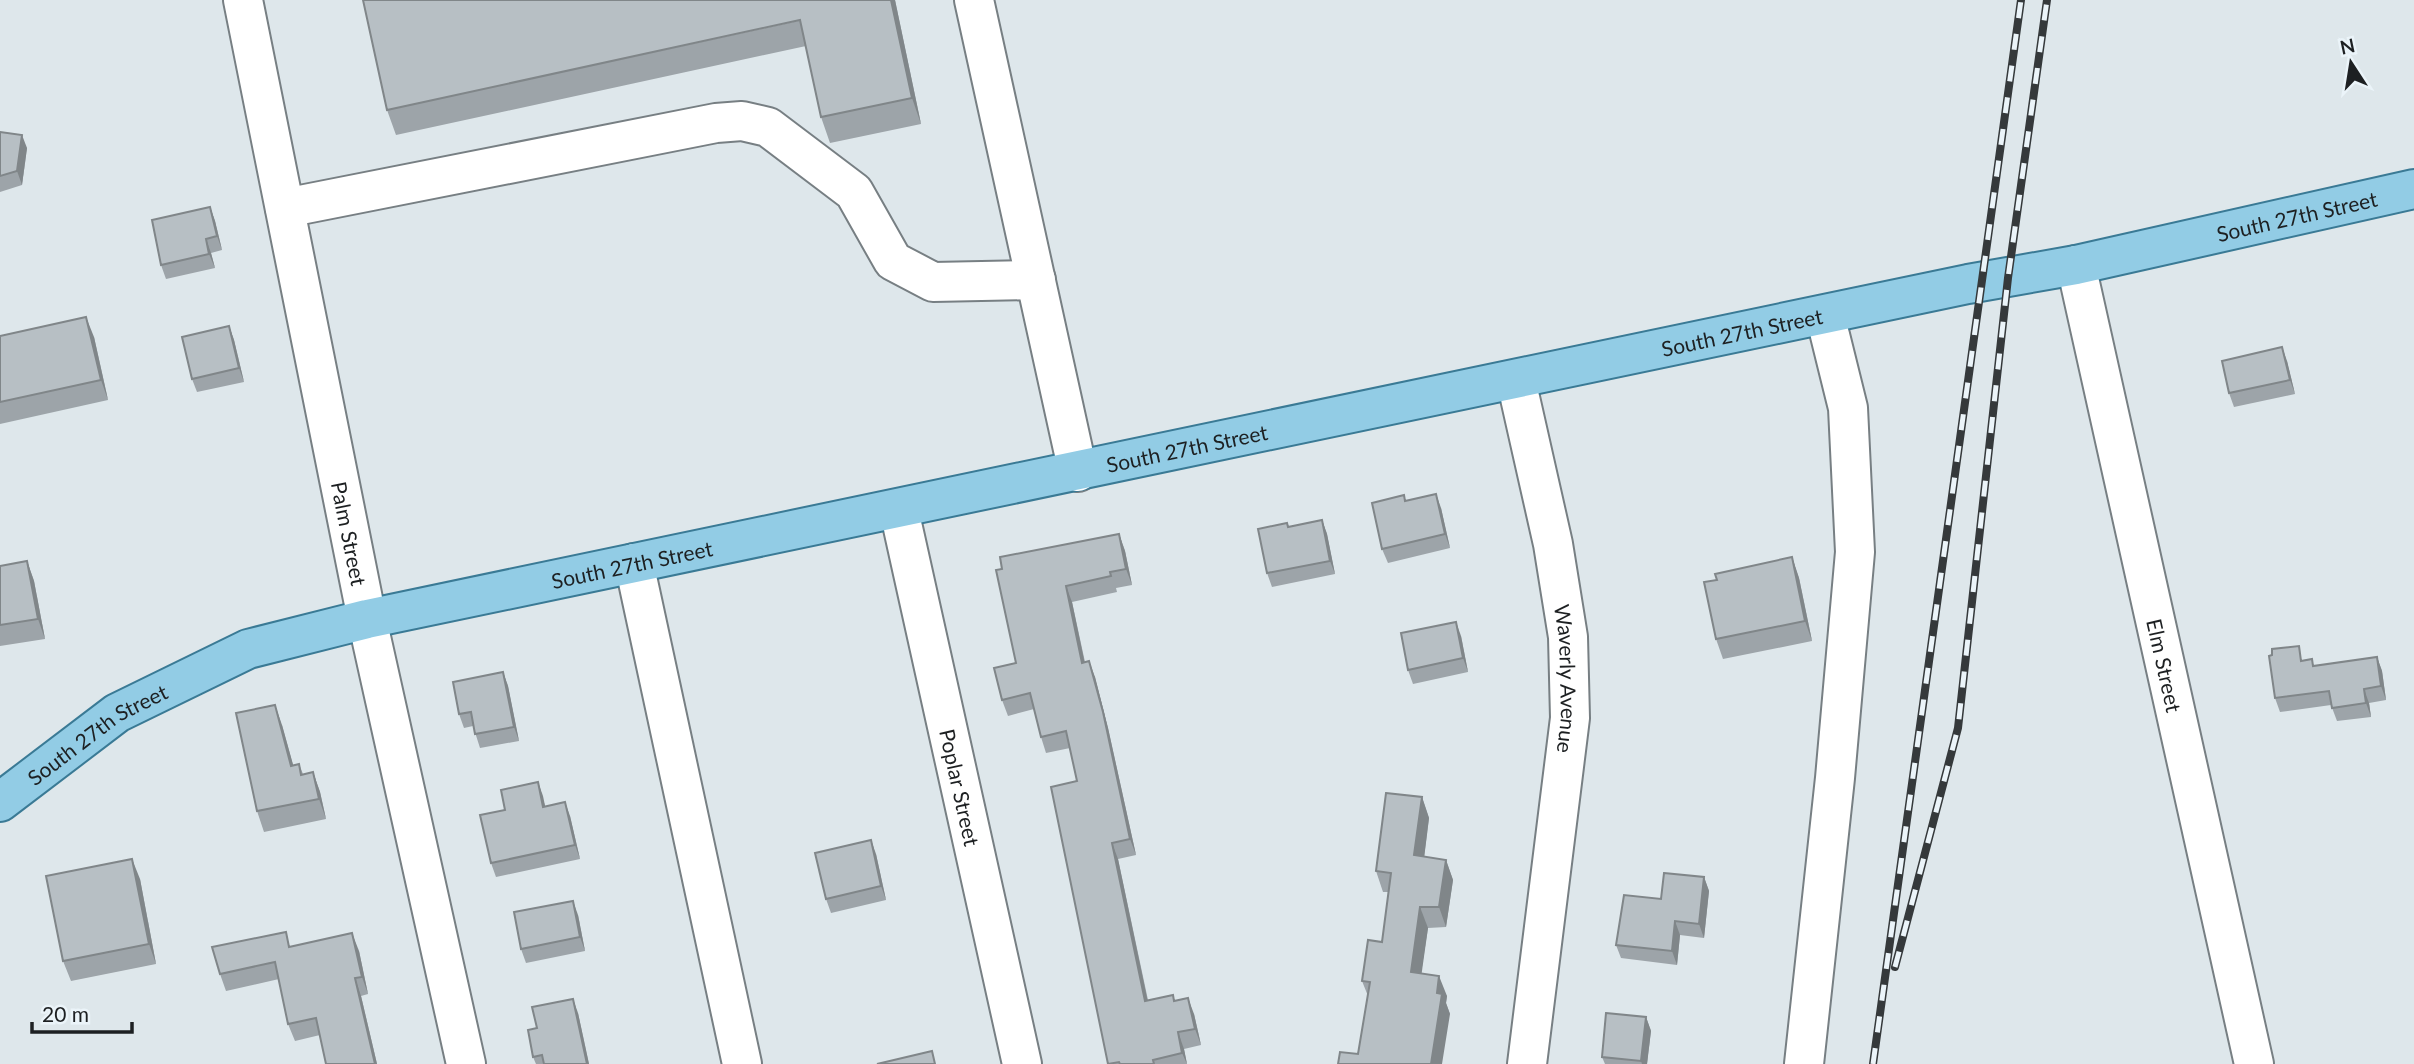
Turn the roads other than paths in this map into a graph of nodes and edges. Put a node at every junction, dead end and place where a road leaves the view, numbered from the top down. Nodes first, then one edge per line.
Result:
1 (243, 0) edge
2 (974, 0) edge
3 (2414, 189) edge
4 (285, 208) junction
5 (2076, 265) junction
6 (1036, 280) junction
7 (1825, 315) junction
8 (1516, 380) junction
9 (1078, 472) junction
10 (899, 510) junction
11 (634, 563) junction
12 (367, 619) junction
13 (0, 802) edge
14 (466, 1064) edge
15 (742, 1064) edge
16 (1022, 1064) edge
17 (1527, 1064) edge
18 (1804, 1064) edge
19 (2254, 1064) edge

1 - 4 street, Palm Street
2 - 6 street
3 - 5 main road, South 27th Street
4 - 6 street
4 - 12 street, Palm Street
5 - 7 main road, South 27th Street
5 - 19 street, Elm Street
6 - 9 street
7 - 8 main road, South 27th Street
7 - 18 street
8 - 9 main road, South 27th Street
8 - 17 street, Waverly Avenue
9 - 10 main road, South 27th Street
10 - 11 main road, South 27th Street
10 - 16 street, Poplar Street
11 - 12 main road, South 27th Street
11 - 15 street
12 - 13 main road, South 27th Street
12 - 14 street, Palm Street

